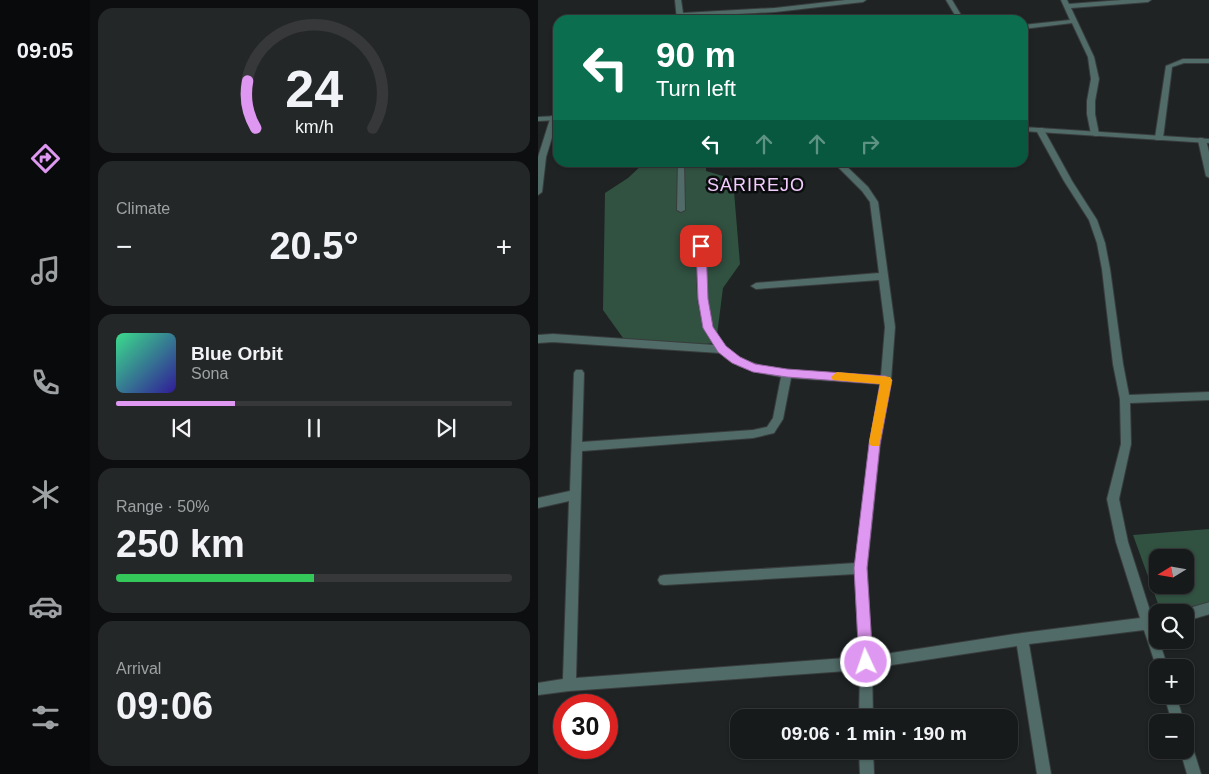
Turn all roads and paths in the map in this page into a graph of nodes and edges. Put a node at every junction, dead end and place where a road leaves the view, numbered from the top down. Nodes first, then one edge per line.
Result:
1 (678, 0) edge
2 (863, 0) edge
3 (949, 0) edge
4 (1148, 0) edge
5 (853, 1) edge
6 (1066, 3) edge
7 (680, 15) edge
8 (716, 15) edge
9 (958, 15) edge
10 (1075, 21) junction
11 (1028, 26) edge
12 (1210, 61) edge
13 (553, 118) edge
14 (538, 119) edge
15 (553, 126) edge
16 (1028, 129) edge
17 (1040, 130) junction
18 (1095, 134) junction
19 (1159, 138) junction
20 (1206, 141) edge
21 (680, 167) edge
22 (842, 167) edge
23 (1210, 176) edge
24 (538, 192) edge
25 (681, 210) dead end
26 (701, 246) dead end
27 (884, 276) junction
28 (756, 286) dead end
29 (538, 339) edge
30 (722, 349) junction
31 (579, 373) dead end
32 (787, 373) junction
33 (886, 380) junction
34 (1210, 396) edge
35 (1125, 399) junction
36 (576, 447) junction
37 (575, 495) junction
38 (538, 503) edge
39 (861, 568) junction
40 (664, 580) dead end
41 (1210, 608) edge
42 (1149, 613) edge
43 (1194, 613) edge
44 (1149, 623) edge
45 (1022, 639) junction
46 (866, 662) junction
47 (569, 685) junction
48 (538, 689) edge
49 (866, 709) edge
50 (866, 759) edge
51 (1190, 759) edge
52 (866, 774) edge
53 (1044, 774) edge
54 (1194, 774) edge

1 - 7 street
2 - 5 street
3 - 9 street
4 - 6 street
5 - 8 street
6 - 10 street
10 - 11 street
10 - 18 street
12 - 19 street
13 - 14 street
15 - 24 street
16 - 17 street
17 - 18 street
17 - 35 street
18 - 19 street
19 - 20 street
20 - 23 street
21 - 25 lane
22 - 27 street
26 - 30 street
27 - 28 street
27 - 33 street
29 - 30 street
30 - 32 street
31 - 36 street
32 - 33 street
32 - 36 street
33 - 39 street
34 - 35 street
35 - 42 street
36 - 37 street
37 - 38 street
37 - 47 street
39 - 40 street
39 - 46 street
41 - 43 street
44 - 45 street
45 - 46 street
45 - 53 street
46 - 47 street
46 - 49 street
47 - 48 street
50 - 52 street
51 - 54 street

